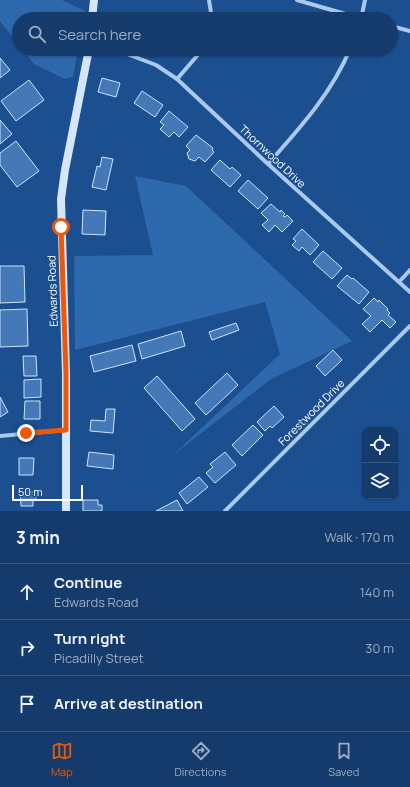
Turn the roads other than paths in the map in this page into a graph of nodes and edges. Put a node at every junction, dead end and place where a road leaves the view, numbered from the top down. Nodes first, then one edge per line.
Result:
1 (94, 0) edge
2 (209, 0) edge
3 (297, 0) edge
4 (365, 0) edge
5 (93, 12) edge
6 (211, 12) edge
7 (338, 12) edge
8 (363, 12) edge
9 (398, 28) edge
10 (410, 32) edge
11 (88, 56) edge
12 (132, 56) edge
13 (196, 56) edge
14 (347, 56) edge
15 (177, 79) junction
16 (268, 164) junction
17 (410, 270) edge
18 (398, 282) junction
19 (410, 292) edge
20 (410, 326) edge
21 (66, 430) junction
22 (0, 436) edge
23 (66, 511) edge
24 (225, 511) edge

1 - 5 main road
2 - 6 street
3 - 7 street
4 - 8 street
9 - 10 street
11 - 21 main road, Edwards Road
12 - 15 street, Thornwood Drive
13 - 15 street
14 - 16 street
15 - 16 street, Thornwood Drive
16 - 18 street, Thornwood Drive
17 - 18 street
18 - 19 street, Thornwood Drive
20 - 24 street, Forestwood Drive
21 - 22 street
21 - 23 main road, Edwards Road

